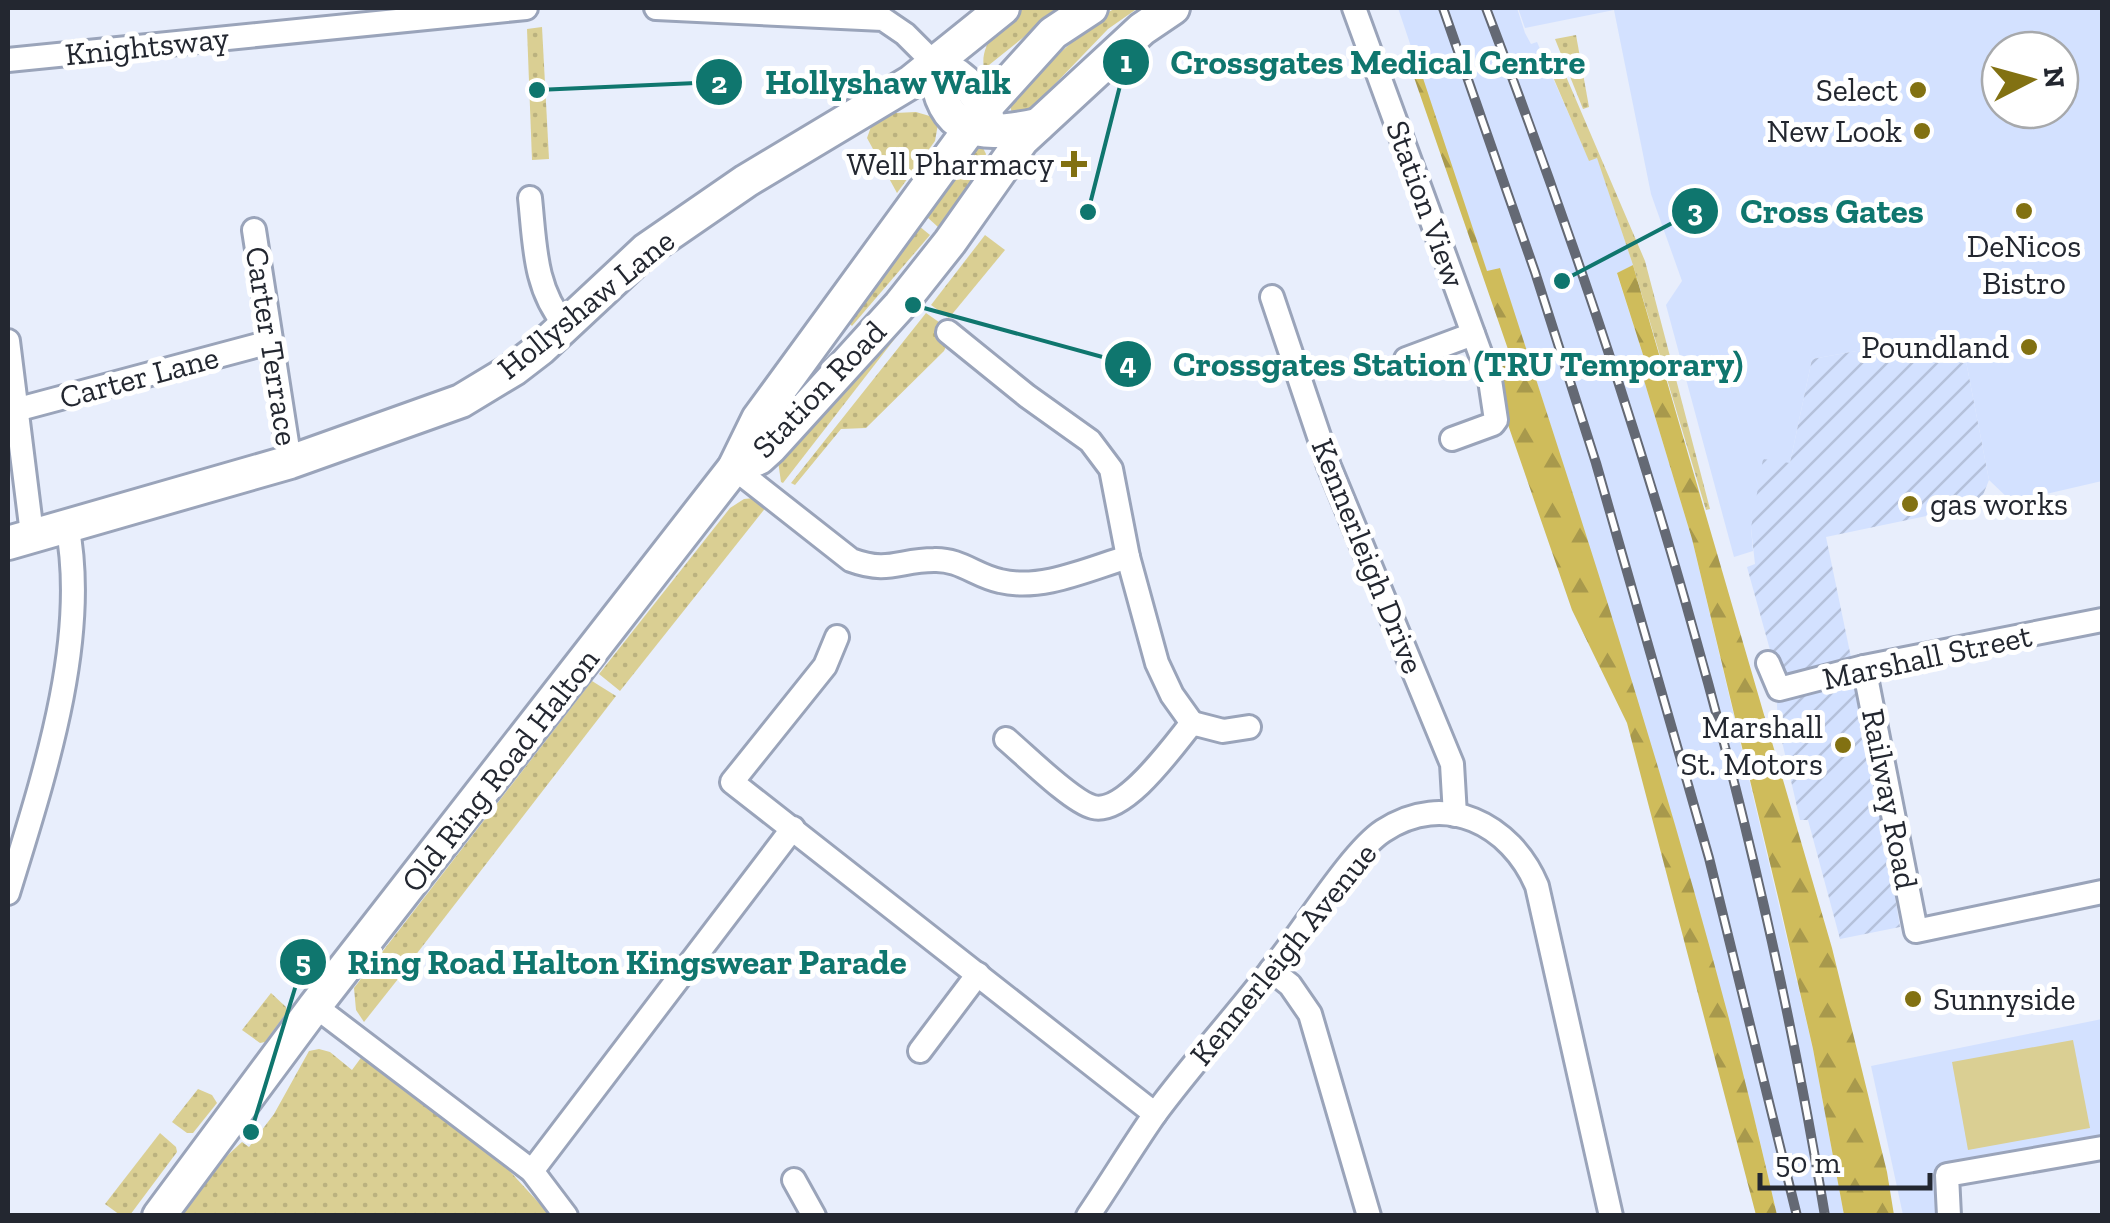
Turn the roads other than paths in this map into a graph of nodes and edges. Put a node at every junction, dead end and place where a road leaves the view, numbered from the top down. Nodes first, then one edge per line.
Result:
1 (526, 8) edge
2 (656, 8) edge
3 (1003, 8) edge
4 (1091, 8) edge
5 (1173, 8) edge
6 (1354, 8) edge
7 (8, 60) edge
8 (935, 64) junction
9 (981, 123) junction
10 (1038, 125) junction
11 (997, 173) junction
12 (530, 198) dead end
13 (254, 230) dead end
14 (1272, 297) dead end
15 (565, 325) junction
16 (948, 332) dead end
17 (1473, 334) junction
18 (8, 341) edge
19 (270, 342) junction
20 (1406, 359) dead end
21 (12, 411) edge
22 (1452, 440) dead end
23 (290, 462) junction
24 (734, 468) junction
25 (67, 524) junction
26 (20, 538) edge
27 (1128, 558) junction
28 (2102, 620) edge
29 (836, 637) dead end
30 (1768, 663) dead end
31 (1864, 667) junction
32 (1192, 723) junction
33 (1250, 728) dead end
34 (1006, 739) dead end
35 (1456, 815) junction
36 (793, 828) junction
37 (2102, 892) edge
38 (8, 893) edge
39 (1272, 970) junction
40 (978, 974) junction
41 (315, 1006) junction
42 (920, 1051) dead end
43 (1156, 1114) junction
44 (2102, 1148) edge
45 (532, 1171) junction
46 (794, 1180) dead end
47 (158, 1216) edge
48 (566, 1216) edge
49 (814, 1216) edge
50 (1088, 1216) edge
51 (1369, 1216) edge
52 (1611, 1216) edge
53 (1949, 1216) edge

1 - 7 street, Knightsway
2 - 8 street
3 - 8 main road, Hollyshaw Lane
4 - 9 main road, Station Road
5 - 10 main road, Station Road
6 - 17 street, Station View
8 - 9 main road
8 - 15 main road, Hollyshaw Lane
9 - 10 main road
9 - 11 main road
9 - 24 main road, Station Road
10 - 11 main road, Station Road
11 - 24 main road, Station Road
12 - 15 street
13 - 19 street, Carter Terrace
14 - 35 street, Kennerleigh Drive
15 - 23 main road, Hollyshaw Lane
16 - 27 street
17 - 20 street
17 - 22 street, Station View
18 - 21 street
19 - 21 street, Carter Lane
19 - 23 street, Carter Terrace
21 - 26 street
23 - 25 main road, Hollyshaw Lane
24 - 27 street
24 - 41 main road, Old Ring Road Halton
25 - 26 main road, Hollyshaw Lane
25 - 38 street
27 - 32 street
28 - 31 street, Marshall Street
29 - 36 street
30 - 31 street, Marshall Street
31 - 37 street, Railway Road
32 - 33 street
32 - 34 street
35 - 39 street, Kennerleigh Avenue
35 - 52 street, Kennerleigh Avenue
36 - 40 street
36 - 45 street
39 - 43 street, Kennerleigh Avenue
39 - 51 street
40 - 42 street
40 - 43 street
41 - 45 street
41 - 47 main road, Old Ring Road Halton
43 - 50 street, Kennerleigh Avenue
44 - 53 street
45 - 48 street
46 - 49 street

